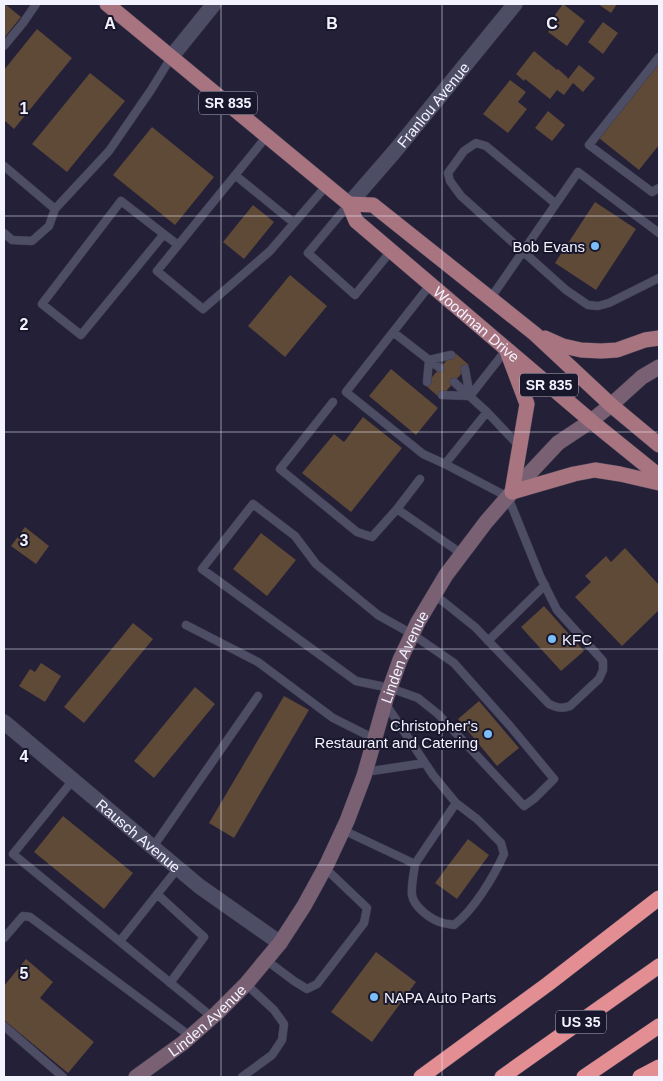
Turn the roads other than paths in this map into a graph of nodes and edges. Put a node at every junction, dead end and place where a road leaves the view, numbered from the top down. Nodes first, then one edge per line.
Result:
1 (36, 4) edge
2 (107, 4) edge
3 (214, 4) edge
4 (515, 4) edge
5 (4, 46) edge
6 (172, 56) junction
7 (659, 57) edge
8 (267, 136) junction
9 (4, 166) edge
10 (235, 176) junction
11 (326, 185) junction
12 (659, 188) edge
13 (349, 204) junction
14 (556, 204) junction
15 (55, 209) junction
16 (294, 223) junction
17 (4, 233) edge
18 (659, 233) edge
19 (164, 234) junction
20 (178, 245) junction
21 (391, 251) junction
22 (524, 251) junction
23 (659, 278) edge
24 (430, 285) junction
25 (490, 299) junction
26 (393, 332) junction
27 (535, 334) junction
28 (659, 338) edge
29 (506, 350) junction
30 (451, 356) dead end
31 (429, 360) junction
32 (659, 367) edge
33 (440, 368) dead end
34 (465, 369) dead end
35 (428, 382) dead end
36 (454, 382) dead end
37 (442, 395) dead end
38 (470, 396) junction
39 (332, 402) dead end
40 (611, 405) junction
41 (487, 412) junction
42 (591, 421) junction
43 (659, 445) edge
44 (520, 446) junction
45 (445, 464) junction
46 (659, 476) edge
47 (420, 479) dead end
48 (659, 483) edge
49 (510, 494) junction
50 (397, 509) junction
51 (462, 554) junction
52 (544, 585) junction
53 (434, 595) junction
54 (186, 625) dead end
55 (412, 634) junction
56 (488, 641) junction
57 (390, 688) junction
58 (258, 696) dead end
59 (384, 704) junction
60 (4, 722) edge
61 (375, 739) junction
62 (425, 763) junction
63 (365, 772) junction
64 (73, 780) junction
65 (456, 804) junction
66 (343, 830) junction
67 (153, 847) junction
68 (415, 864) junction
69 (178, 868) junction
70 (325, 868) junction
71 (157, 894) junction
72 (659, 898) edge
73 (4, 938) edge
74 (120, 941) junction
75 (280, 943) junction
76 (266, 960) junction
77 (659, 966) edge
78 (170, 983) junction
79 (246, 984) junction
80 (212, 1017) junction
81 (4, 1026) edge
82 (659, 1026) edge
83 (190, 1036) junction
84 (659, 1067) edge
85 (63, 1077) edge
86 (136, 1077) edge
87 (242, 1077) edge
88 (421, 1077) edge
89 (502, 1077) edge
90 (584, 1077) edge
91 (640, 1077) edge

1 - 5 lane
2 - 6 main road, Woodman Drive / SR 835
3 - 6 street
4 - 13 street, Franlou Avenue
6 - 8 main road, Woodman Drive / SR 835
6 - 15 lane
7 - 12 lane
8 - 10 lane
8 - 11 main road, Woodman Drive / SR 835
9 - 15 lane
10 - 16 lane
10 - 20 lane
11 - 13 main road, Woodman Drive / SR 835
11 - 16 lane
13 - 21 main road, Woodman Drive / SR 835
13 - 21 lane
13 - 25 main road, Woodman Drive / SR 835
14 - 18 lane
14 - 22 lane
14 - 22 lane
15 - 17 lane
16 - 20 lane
19 - 19 lane
19 - 20 lane
21 - 24 main road, Woodman Drive / SR 835
22 - 23 lane
22 - 25 lane
24 - 26 lane
24 - 29 main road, Woodman Drive / SR 835
25 - 27 main road, Woodman Drive / SR 835
26 - 31 lane
26 - 45 lane
27 - 28 main road
27 - 40 main road, Woodman Drive / SR 835
29 - 38 lane
29 - 42 main road, Woodman Drive / SR 835
29 - 44 main road
30 - 31 lane
31 - 33 lane
31 - 35 lane
32 - 40 main road, Linden Avenue
34 - 38 lane
36 - 38 lane
37 - 38 lane
38 - 41 lane
39 - 50 lane
40 - 42 main road, Linden Avenue
40 - 43 main road, Woodman Drive / SR 835
41 - 44 lane
41 - 45 lane
42 - 46 main road, Woodman Drive / SR 835
42 - 49 main road, Linden Avenue
44 - 49 main road
45 - 49 lane
47 - 50 lane
48 - 49 main road
49 - 51 main road, Linden Avenue
49 - 52 lane
50 - 51 lane
51 - 53 main road, Linden Avenue
52 - 56 lane
52 - 56 lane
53 - 55 main road, Linden Avenue
53 - 56 lane
54 - 61 lane
55 - 57 main road, Linden Avenue
55 - 57 lane
55 - 57 lane
57 - 59 main road, Linden Avenue
58 - 67 lane
59 - 61 main road, Linden Avenue
59 - 62 lane
60 - 64 street, Rausch Avenue
61 - 63 main road, Linden Avenue
62 - 63 lane
62 - 65 lane
63 - 66 main road, Linden Avenue
64 - 67 street, Rausch Avenue
64 - 74 lane
65 - 68 lane
65 - 68 lane
66 - 68 lane
66 - 70 main road, Linden Avenue
67 - 69 street, Rausch Avenue
69 - 71 lane
69 - 75 street, Rausch Avenue
70 - 75 main road, Linden Avenue
70 - 76 lane
71 - 74 lane
71 - 78 lane
72 - 88 highway
73 - 83 lane
74 - 78 lane
75 - 76 main road, Linden Avenue
76 - 79 main road, Linden Avenue
77 - 89 highway, US 35
78 - 80 lane
79 - 80 main road, Linden Avenue
79 - 87 lane
80 - 83 main road, Linden Avenue
81 - 85 lane
82 - 90 highway
83 - 86 main road, Linden Avenue
84 - 91 highway

